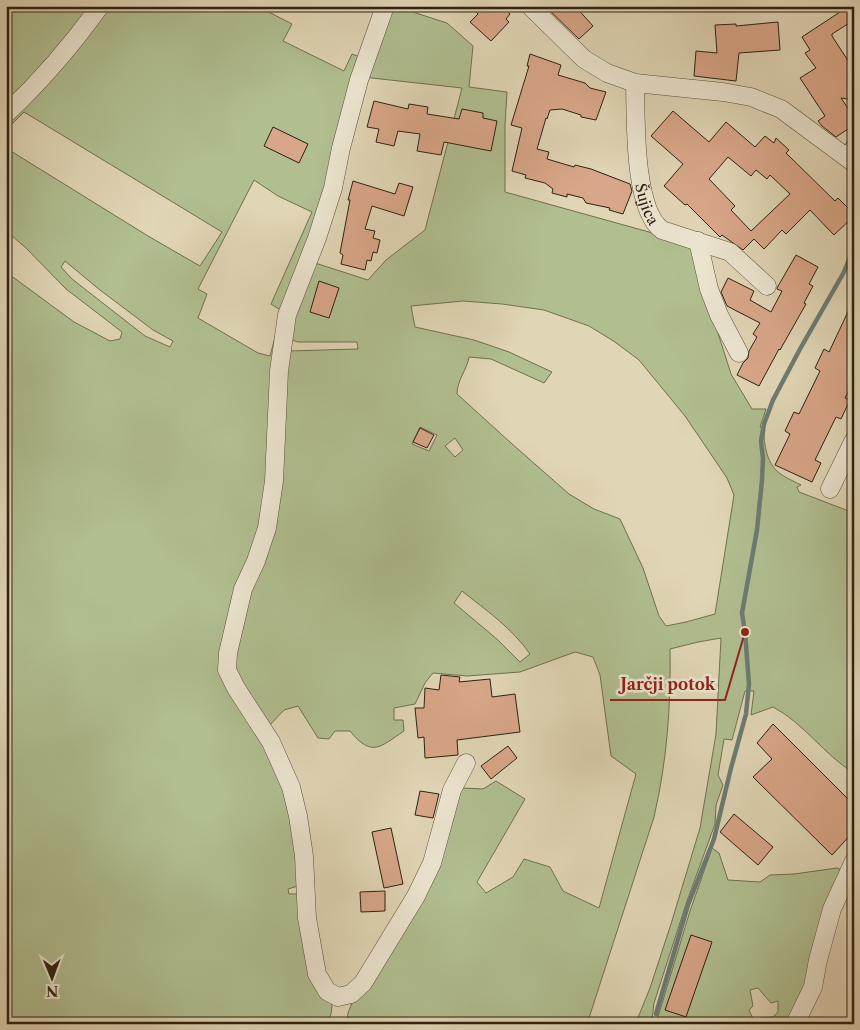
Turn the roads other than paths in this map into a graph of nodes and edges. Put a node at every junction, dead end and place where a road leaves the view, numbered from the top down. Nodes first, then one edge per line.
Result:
1 (100, 6) edge
2 (385, 6) edge
3 (530, 6) edge
4 (635, 83) junction
5 (6, 114) edge
6 (850, 153) edge
7 (698, 242) junction
8 (767, 286) dead end
9 (739, 353) dead end
10 (854, 440) edge
11 (830, 489) dead end
12 (466, 763) dead end
13 (854, 861) edge
14 (795, 1024) edge

1 - 5 street
2 - 12 street
3 - 4 street
4 - 6 street
4 - 7 street, Šujica
7 - 8 street, Šujica
7 - 9 street
10 - 11 street
13 - 14 street

